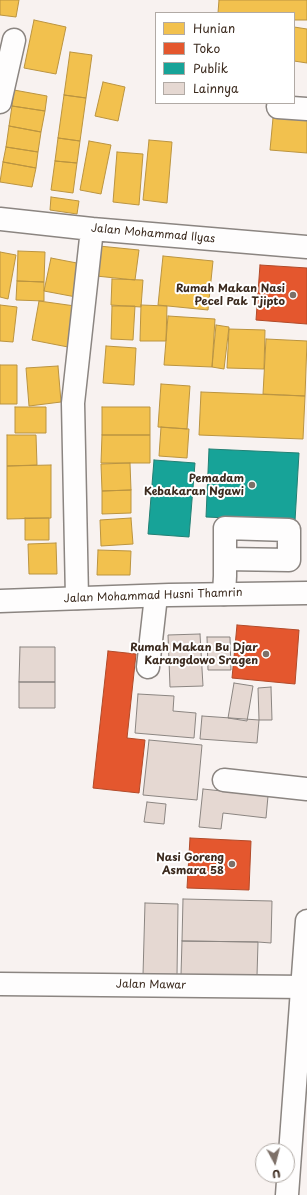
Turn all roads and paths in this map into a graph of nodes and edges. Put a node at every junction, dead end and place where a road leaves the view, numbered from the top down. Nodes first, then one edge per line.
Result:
1 (14, 40) dead end
2 (0, 102) edge
3 (278, 107) dead end
4 (307, 109) edge
5 (0, 219) edge
6 (92, 229) junction
7 (307, 247) edge
8 (225, 559) dead end
9 (307, 593) edge
10 (224, 594) junction
11 (156, 596) junction
12 (77, 598) junction
13 (0, 601) edge
14 (148, 667) dead end
15 (224, 780) dead end
16 (307, 789) edge
17 (307, 920) edge
18 (0, 984) edge
19 (304, 987) edge
20 (287, 1195) edge

1 - 2 street
3 - 4 street
5 - 6 street, Jalan Mohammad Ilyas
6 - 7 street, Jalan Mohammad Ilyas
6 - 12 street
8 - 10 street
9 - 10 street, Jalan Mohammad Husni Thamrin
10 - 11 street, Jalan Mohammad Husni Thamrin
11 - 12 street, Jalan Mohammad Husni Thamrin
11 - 14 street
12 - 13 street, Jalan Mohammad Husni Thamrin
15 - 16 street
17 - 19 street
18 - 19 street, Jalan Mawar
19 - 20 street

